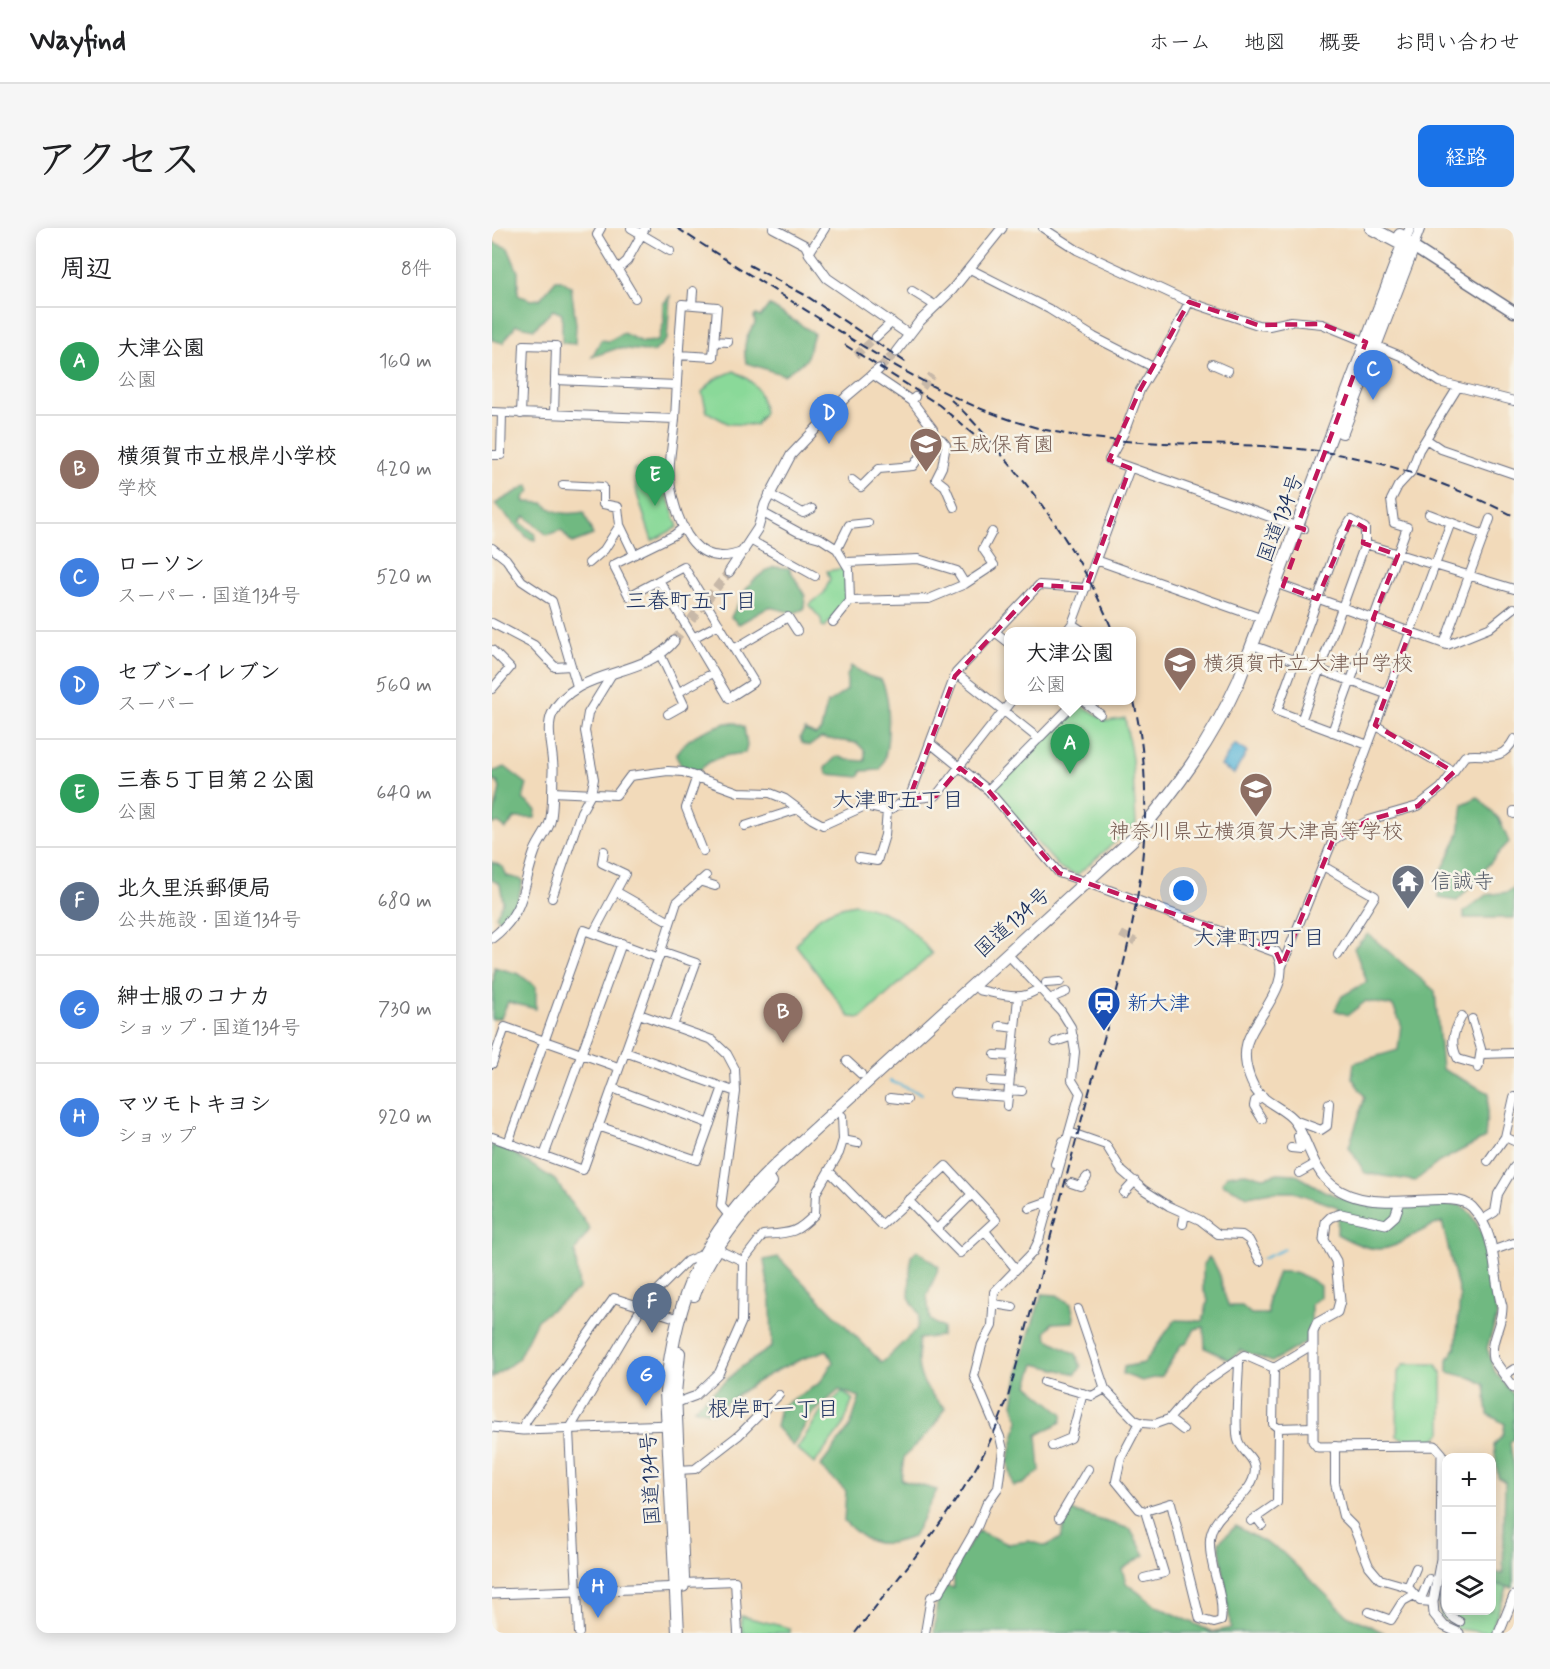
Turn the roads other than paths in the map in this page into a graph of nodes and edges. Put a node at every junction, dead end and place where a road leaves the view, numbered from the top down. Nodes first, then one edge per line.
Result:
1 (601, 228) edge
2 (631, 228) edge
3 (773, 228) edge
4 (825, 228) edge
5 (1002, 228) edge
6 (1043, 228) edge
7 (1371, 228) edge
8 (1387, 228) edge
9 (1420, 228) edge
10 (644, 231) edge
11 (1408, 240) edge
12 (670, 251) dead end
13 (809, 253) junction
14 (618, 269) junction
15 (970, 269) junction
16 (693, 291) dead end
17 (912, 291) dead end
18 (635, 298) dead end
19 (1189, 302) junction
20 (692, 304) junction
21 (936, 306) junction
22 (1514, 312) edge
23 (892, 322) junction
24 (908, 334) junction
25 (876, 337) tunnel mouth
26 (715, 341) junction
27 (728, 342) dead end
28 (1370, 344) junction
29 (896, 352) tunnel mouth
30 (678, 355) junction
31 (1212, 364) dead end
32 (1153, 367) junction
33 (1228, 371) dead end
34 (876, 372) joint
35 (555, 380) junction
36 (676, 385) junction
37 (1458, 387) junction
38 (1514, 401) edge
39 (492, 412) edge
40 (502, 413) junction
41 (521, 414) junction
42 (554, 414) junction
43 (675, 419) junction
44 (934, 437) junction
45 (1426, 439) junction
46 (492, 455) edge
47 (1130, 468) junction
48 (1514, 474) edge
49 (852, 480) dead end
50 (563, 485) dead end
51 (769, 494) junction
52 (954, 507) dead end
53 (812, 509) dead end
54 (763, 513) junction
55 (1429, 514) dead end
56 (1490, 519) dead end
57 (1451, 522) junction
58 (868, 523) dead end
59 (620, 525) junction
60 (684, 527) junction
61 (1301, 528) junction
62 (992, 532) dead end
63 (1484, 535) junction
64 (750, 540) junction
65 (1365, 544) junction
66 (492, 548) edge
67 (837, 549) junction
68 (744, 551) junction
69 (634, 554) junction
70 (1398, 555) junction
71 (1096, 560) junction
72 (847, 562) junction
73 (589, 563) dead end
74 (1434, 566) junction
75 (729, 572) tunnel mouth
76 (815, 576) dead end
77 (1469, 576) junction
78 (659, 580) junction
79 (965, 584) junction
80 (1283, 586) junction
81 (1086, 588) junction
82 (1514, 589) edge
83 (1317, 599) junction
84 (850, 601) junction
85 (1342, 608) junction
86 (1514, 608) edge
87 (1263, 619) junction
88 (1373, 619) junction
89 (833, 622) dead end
90 (492, 623) edge
91 (719, 624) junction
92 (1072, 624) junction
93 (1070, 627) edge
94 (1076, 627) edge
95 (797, 631) dead end
96 (995, 632) junction
97 (1410, 632) junction
98 (693, 638) junction
99 (1004, 639) edge
100 (674, 641) tunnel mouth
101 (1443, 644) junction
102 (1260, 648) junction
103 (734, 649) junction
104 (492, 650) edge
105 (660, 654) junction
106 (1294, 660) junction
107 (570, 666) junction
108 (1320, 670) junction
109 (713, 673) junction
110 (612, 674) junction
111 (956, 674) junction
112 (1350, 681) junction
113 (577, 686) junction
114 (492, 689) edge
115 (679, 692) junction
116 (1386, 694) junction
117 (1008, 705) edge
118 (1072, 705) edge
119 (1088, 705) edge
120 (1004, 710) junction
121 (668, 714) dead end
122 (1100, 714) dead end
123 (1301, 721) junction
124 (1375, 725) junction
125 (1332, 732) junction
126 (1039, 739) junction
127 (1514, 739) edge
128 (930, 743) junction
129 (1368, 745) junction
130 (960, 768) junction
131 (1454, 772) junction
132 (697, 776) junction
133 (988, 790) junction
134 (552, 792) junction
135 (591, 794) junction
136 (909, 799) junction
137 (798, 808) junction
138 (887, 811) junction
139 (746, 826) dead end
140 (1333, 840) junction
141 (604, 851) dead end
142 (703, 851) dead end
143 (859, 858) dead end
144 (1323, 866) junction
145 (1090, 883) junction
146 (715, 886) dead end
147 (617, 892) junction
148 (552, 898) dead end
149 (670, 922) junction
150 (594, 932) junction
151 (492, 938) edge
152 (622, 943) junction
153 (660, 954) junction
154 (1338, 955) dead end
155 (1012, 959) junction
156 (1282, 966) junction
157 (1060, 982) dead end
158 (1046, 983) dead end
159 (1039, 988) junction
160 (979, 990) junction
161 (1066, 992) dead end
162 (1018, 998) junction
163 (1049, 999) junction
164 (639, 1014) junction
165 (1462, 1016) dead end
166 (1472, 1019) dead end
167 (673, 1026) junction
168 (1000, 1026) dead end
169 (1015, 1028) junction
170 (1073, 1036) junction
171 (543, 1040) junction
172 (1055, 1042) dead end
173 (625, 1052) junction
174 (580, 1053) junction
175 (1514, 1053) edge
176 (1481, 1054) junction
177 (995, 1055) dead end
178 (1012, 1056) junction
179 (847, 1061) dead end
180 (492, 1064) edge
181 (618, 1067) junction
182 (861, 1074) dead end
183 (991, 1081) dead end
184 (723, 1087) junction
185 (612, 1088) junction
186 (1009, 1089) junction
187 (1022, 1091) dead end
188 (736, 1092) junction
189 (954, 1093) dead end
190 (1263, 1096) junction
191 (1514, 1097) edge
192 (890, 1098) dead end
193 (908, 1101) dead end
194 (1329, 1102) dead end
195 (1007, 1106) dead end
196 (842, 1116) junction
197 (1262, 1119) dead end
198 (1294, 1120) junction
199 (710, 1124) junction
200 (598, 1126) junction
201 (1070, 1131) junction
202 (1300, 1134) junction
203 (492, 1137) edge
204 (1505, 1137) junction
205 (843, 1140) junction
206 (1514, 1141) edge
207 (508, 1143) junction
208 (858, 1143) dead end
209 (1291, 1148) dead end
210 (544, 1156) junction
211 (1488, 1161) dead end
212 (1055, 1164) dead end
213 (1315, 1164) junction
214 (1514, 1167) edge
215 (829, 1171) junction
216 (1299, 1173) dead end
217 (1087, 1177) dead end
218 (1135, 1181) junction
219 (1071, 1183) dead end
220 (1124, 1193) dead end
221 (972, 1194) junction
222 (908, 1200) junction
223 (1400, 1202) junction
224 (1050, 1207) junction
225 (1029, 1208) dead end
226 (1185, 1213) junction
227 (731, 1219) junction
228 (1482, 1220) junction
229 (1184, 1224) dead end
230 (937, 1229) junction
231 (985, 1232) junction
232 (1514, 1243) edge
233 (1494, 1250) junction
234 (710, 1252) junction
235 (743, 1261) junction
236 (1260, 1261) dead end
237 (1016, 1269) junction
238 (994, 1304) junction
239 (642, 1307) junction
240 (1013, 1307) dead end
241 (1078, 1309) dead end
242 (679, 1319) junction
243 (993, 1320) junction
244 (983, 1333) dead end
245 (1312, 1345) junction
246 (1239, 1361) junction
247 (1274, 1368) junction
248 (1514, 1369) edge
249 (1505, 1375) junction
250 (1044, 1382) dead end
251 (1514, 1388) edge
252 (1106, 1389) junction
253 (1083, 1394) junction
254 (779, 1395) dead end
255 (676, 1403) junction
256 (1169, 1419) junction
257 (1140, 1422) junction
258 (672, 1425) junction
259 (492, 1427) edge
260 (1313, 1427) junction
261 (1278, 1428) junction
262 (523, 1430) junction
263 (569, 1430) junction
264 (1183, 1430) dead end
265 (1052, 1446) dead end
266 (1335, 1446) junction
267 (1088, 1469) dead end
268 (678, 1470) junction
269 (1145, 1511) junction
270 (1059, 1518) dead end
271 (1262, 1525) dead end
272 (1416, 1568) dead end
273 (1144, 1578) dead end
274 (1440, 1580) edge
275 (681, 1586) junction
276 (1408, 1587) junction
277 (577, 1591) junction
278 (492, 1594) edge
279 (1514, 1596) edge
280 (1417, 1598) junction
281 (1433, 1602) junction
282 (1369, 1612) dead end
283 (1460, 1622) dead end
284 (579, 1633) edge
285 (678, 1633) edge
286 (685, 1633) edge
287 (738, 1633) edge
288 (925, 1633) edge
289 (1459, 1633) edge
290 (1499, 1633) edge

1 - 14 street
2 - 10 street
3 - 13 street
4 - 13 street
5 - 15 street
6 - 19 street
7 - 11 highway
8 - 11 highway
9 - 11 street
10 - 12 street
10 - 14 street
11 - 22 main road
11 - 28 highway, 国道134号
13 - 23 street
14 - 18 street
15 - 21 street
15 - 32 street
16 - 20 street
17 - 21 street
19 - 28 street
19 - 32 street
20 - 26 street
20 - 30 street
21 - 24 street
23 - 24 street
23 - 25 street
24 - 29 street
26 - 27 street
26 - 30 street
28 - 37 street
28 - 61 highway, 国道134号
30 - 36 street
31 - 33 street
32 - 47 street
34 - 44 street
34 - 51 street
35 - 36 street
35 - 41 street
35 - 42 street
36 - 43 street
37 - 38 street
37 - 45 street
39 - 40 street
40 - 41 street
40 - 46 street
41 - 42 street
42 - 43 street
43 - 60 street
44 - 49 street
44 - 52 street
45 - 48 street
45 - 70 street
47 - 61 street
47 - 71 street
50 - 59 street
51 - 53 street
51 - 54 street
54 - 64 street
54 - 67 street
55 - 57 street
56 - 63 street
57 - 63 street
57 - 74 street
58 - 67 street
59 - 69 street
59 - 73 street
60 - 68 street
60 - 69 street
61 - 80 highway, 国道134号
61 - 87 highway, 国道134号
62 - 79 street
63 - 77 street
64 - 68 street
64 - 76 street
65 - 70 street
65 - 83 street
65 - 85 street
66 - 107 street
67 - 72 street
68 - 75 street
69 - 78 street
70 - 74 street
70 - 88 street
71 - 81 street
71 - 87 street
72 - 79 street
72 - 84 street
74 - 77 street
74 - 97 street
77 - 82 street
77 - 101 street
78 - 91 street
78 - 98 street
79 - 84 street
80 - 83 street
80 - 102 highway, 国道134号
81 - 92 street
81 - 96 street
83 - 85 street
83 - 106 street
84 - 89 street
85 - 88 street
85 - 108 street
86 - 101 street
87 - 145 highway, 国道134号
88 - 97 street
88 - 112 street
90 - 107 street
91 - 98 street
91 - 103 street
92 - 93 street
92 - 94 street
95 - 103 street
96 - 99 street
96 - 111 street
97 - 101 street
97 - 116 street
98 - 109 street
100 - 105 street
102 - 106 street
102 - 145 highway, 国道134号
103 - 109 street
104 - 114 street
105 - 110 street
105 - 115 street
106 - 108 street
106 - 123 street
107 - 113 street
108 - 112 street
108 - 123 street
109 - 115 street
110 - 113 street
110 - 135 street
111 - 120 street
111 - 128 street
112 - 116 street
112 - 125 street
113 - 134 street
115 - 121 street
116 - 124 street
117 - 120 street
118 - 126 street
119 - 122 street
120 - 126 street
120 - 130 street
123 - 125 street
124 - 129 street
124 - 131 street
125 - 129 street
126 - 133 street
127 - 131 street
128 - 130 street
128 - 136 street
129 - 140 street
130 - 133 street
130 - 136 street
131 - 140 street
132 - 135 street
132 - 137 street
132 - 142 street
133 - 145 street
134 - 135 street
134 - 151 street
135 - 148 street
136 - 138 street
137 - 138 street
137 - 139 street
138 - 143 street
140 - 144 street
141 - 147 street
144 - 154 street
144 - 156 street
145 - 155 highway, 国道134号
145 - 156 street
145 - 227 highway, 国道134号
146 - 149 street
147 - 149 street
147 - 150 street
149 - 153 street
150 - 152 street
150 - 171 street
152 - 153 street
152 - 174 street
153 - 164 street
153 - 167 street
155 - 159 street
155 - 160 highway, 国道134号
156 - 190 street
157 - 158 street
159 - 162 street
159 - 163 street
160 - 162 street
160 - 196 highway, 国道134号
161 - 163 street
162 - 169 street
163 - 170 street
164 - 167 street
164 - 173 street
165 - 176 street
166 - 176 street
167 - 188 street
168 - 169 street
169 - 178 street
170 - 172 street
170 - 201 street
171 - 174 street
171 - 180 street
171 - 207 street
173 - 181 street
173 - 184 street
174 - 181 street
174 - 210 street
175 - 176 street
177 - 178 street
178 - 186 street
179 - 182 street
181 - 185 street
183 - 186 street
184 - 188 street
184 - 199 street
185 - 199 street
185 - 200 street
186 - 187 street
186 - 189 street
186 - 195 street
188 - 227 street
190 - 197 street
190 - 198 street
191 - 204 street
192 - 193 street
194 - 198 street
196 - 205 street
196 - 227 highway, 国道134号
198 - 202 street
199 - 200 street
200 - 210 street
201 - 212 street
201 - 218 street
201 - 224 street
202 - 209 street
202 - 213 street
203 - 207 street
204 - 206 street
204 - 211 street
205 - 208 street
205 - 215 street
207 - 210 street
213 - 216 street
213 - 223 street
214 - 228 street
215 - 222 street
215 - 235 street
217 - 219 street
218 - 220 street
218 - 226 street
221 - 222 street
221 - 230 street
221 - 231 street
222 - 230 street
223 - 228 street
223 - 245 street
224 - 225 street
224 - 237 street
226 - 229 street
226 - 236 street
227 - 234 highway, 国道134号
228 - 233 street
230 - 231 street
231 - 237 street
232 - 233 street
233 - 249 street
234 - 235 street
234 - 239 street
234 - 242 highway, 国道134号
234 - 255 highway, 国道134号
235 - 255 street
237 - 238 street
238 - 240 street
238 - 243 street
239 - 242 street
239 - 262 street
239 - 263 street
241 - 252 street
242 - 258 highway, 国道134号
243 - 244 street
243 - 288 street
245 - 247 street
245 - 260 street
246 - 247 street
246 - 256 street
246 - 269 street
247 - 261 street
248 - 249 street
249 - 251 street
250 - 253 street
252 - 253 street
252 - 257 street
253 - 265 street
254 - 268 street
255 - 258 highway, 国道134号
256 - 257 street
256 - 264 street
257 - 269 street
258 - 263 street
258 - 268 highway, 国道134号
258 - 275 highway, 国道134号
259 - 262 street
260 - 261 street
260 - 266 street
261 - 271 street
262 - 263 street
263 - 277 street
266 - 274 street
266 - 276 street
267 - 270 street
268 - 275 highway, 国道134号
269 - 273 street
272 - 276 street
274 - 280 street
274 - 281 street
274 - 283 street
275 - 277 street
275 - 285 highway, 国道134号
275 - 286 highway, 国道134号
275 - 287 street
276 - 280 street
277 - 278 street
277 - 284 street
279 - 290 street
280 - 281 street
280 - 282 street
281 - 289 street

